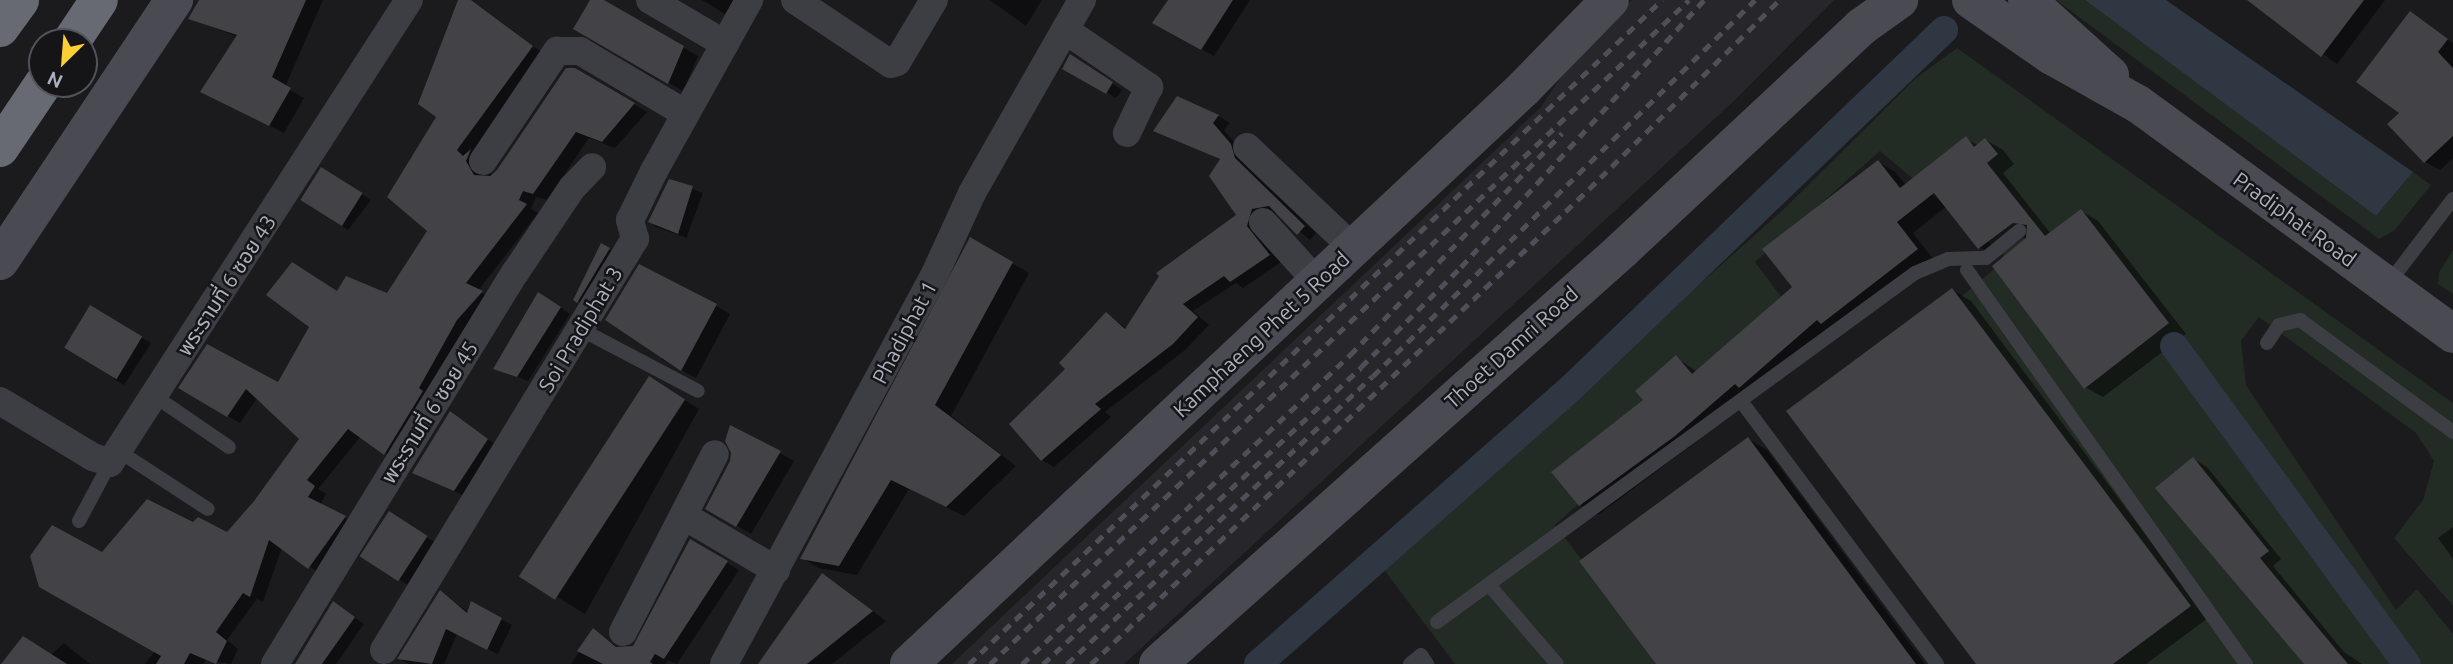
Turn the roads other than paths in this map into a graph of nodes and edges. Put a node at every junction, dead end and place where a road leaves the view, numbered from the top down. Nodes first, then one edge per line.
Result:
1 (20, 0) edge
2 (99, 0) edge
3 (174, 0) edge
4 (409, 0) edge
5 (650, 0) edge
6 (749, 0) edge
7 (795, 0) edge
8 (934, 0) edge
9 (1082, 0) edge
10 (1610, 0) edge
11 (1899, 0) edge
12 (1971, 0) edge
13 (2027, 0) edge
14 (1866, 14) edge
15 (0, 28) edge
16 (80, 28) edge
17 (1065, 30) junction
18 (724, 44) junction
19 (34, 98) edge
20 (2138, 104) junction
21 (686, 114) junction
22 (1127, 133) dead end
23 (0, 148) edge
24 (1247, 148) dead end
25 (483, 161) dead end
26 (592, 167) dead end
27 (2453, 199) edge
28 (1263, 222) dead end
29 (2019, 231) dead end
30 (1353, 248) junction
31 (0, 261) edge
32 (1967, 270) dead end
33 (1318, 283) junction
34 (2386, 286) junction
35 (580, 329) junction
36 (2453, 334) edge
37 (2267, 343) dead end
38 (698, 391) dead end
39 (153, 395) junction
40 (0, 401) edge
41 (1741, 401) junction
42 (2453, 432) edge
43 (229, 447) dead end
44 (715, 454) dead end
45 (114, 456) junction
46 (208, 509) dead end
47 (684, 516) junction
48 (79, 521) dead end
49 (776, 570) junction
50 (1489, 584) junction
51 (1437, 622) dead end
52 (623, 632) dead end
53 (384, 650) dead end
54 (275, 664) edge
55 (724, 664) edge
56 (909, 664) edge
57 (1158, 664) edge
58 (1410, 664) edge
59 (1427, 664) edge
60 (1557, 664) edge
61 (1937, 664) edge
62 (2246, 664) edge

1 - 15 highway
2 - 16 highway
3 - 31 street
4 - 39 street, พระรามที่ 6 ซอย 43
5 - 18 street
6 - 18 street, Soi Pradiphat 3
7 - 8 street
9 - 17 street, Phadiphat 1
10 - 30 street, Kamphaeng Phet 5 Road
11 - 14 street, Thoet Damri Road
12 - 20 street, Pradiphat Road
13 - 20 street, Pradiphat Road
14 - 57 street, Thoet Damri Road
17 - 22 street
17 - 49 street, Phadiphat 1
18 - 21 street, Soi Pradiphat 3
19 - 23 highway
20 - 34 street, Pradiphat Road
21 - 25 street
21 - 35 street, Soi Pradiphat 3
24 - 30 street
26 - 54 street, พระรามที่ 6 ซอย 45
27 - 34 lane
28 - 33 street
29 - 41 lane
30 - 33 street, Kamphaeng Phet 5 Road
32 - 62 lane
33 - 56 street, Kamphaeng Phet 5 Road
34 - 36 street, Pradiphat Road
35 - 38 lane
35 - 53 street, Soi Pradiphat 3
37 - 42 lane
39 - 43 lane
39 - 45 street, พระรามที่ 6 ซอย 43
40 - 45 street
41 - 50 lane
41 - 61 lane
44 - 47 street
45 - 46 lane
45 - 48 lane
47 - 49 street
47 - 52 street
49 - 55 street, Phadiphat 1
50 - 51 lane
50 - 60 lane
58 - 59 lane

